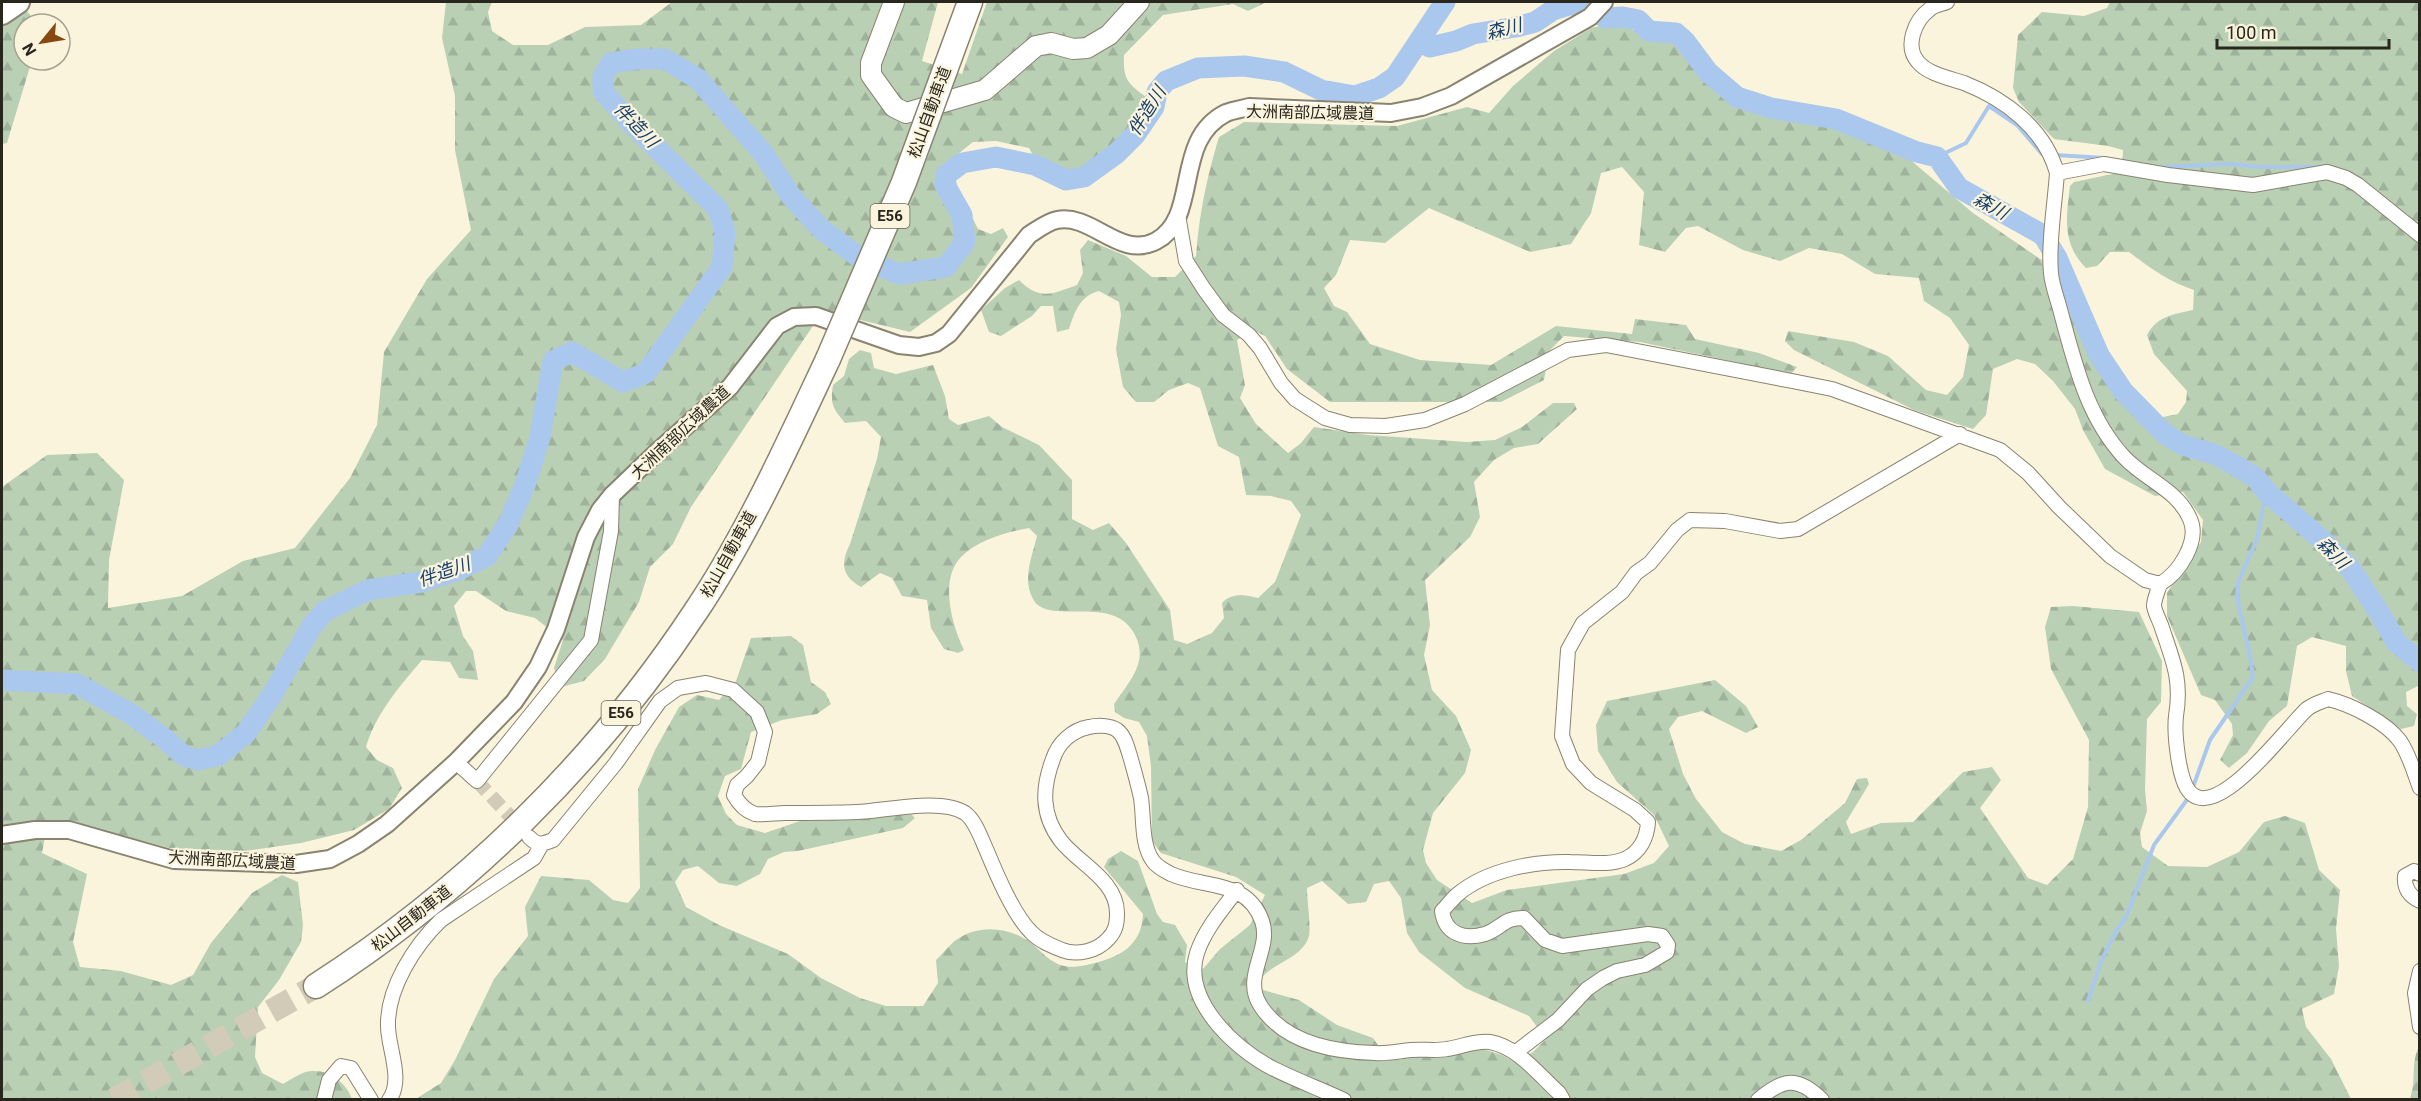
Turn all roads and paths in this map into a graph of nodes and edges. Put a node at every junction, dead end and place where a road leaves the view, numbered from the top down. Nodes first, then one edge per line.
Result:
1 (18, 2) edge
2 (894, 2) edge
3 (970, 2) edge
4 (1138, 2) edge
5 (1604, 2) edge
6 (1947, 2) edge
7 (2, 13) edge
8 (2057, 173) junction
9 (1178, 215) junction
10 (2420, 235) edge
11 (1960, 434) junction
12 (612, 495) junction
13 (2160, 584) junction
14 (456, 762) junction
15 (2418, 780) edge
16 (2, 835) edge
17 (529, 837) tunnel mouth
18 (542, 844) junction
19 (2420, 874) edge
20 (1237, 890) junction
21 (2420, 901) edge
22 (2420, 971) edge
23 (315, 986) tunnel mouth
24 (2420, 1027) edge
25 (1516, 1052) junction
26 (324, 1100) edge
27 (371, 1100) edge
28 (389, 1100) edge
29 (1344, 1100) edge
30 (1563, 1100) edge
31 (1758, 1100) edge
32 (1822, 1100) edge

1 - 7 highway
2 - 4 main road
3 - 23 highway, 松山自動車道 / E56, bridge
5 - 9 street, 大洲南部広域農道
6 - 8 street
8 - 10 street
8 - 13 street
9 - 11 street
9 - 12 street, 大洲南部広域農道
11 - 13 street
11 - 25 street
12 - 14 street, 大洲南部広域農道
12 - 14 street
13 - 15 street
14 - 16 street, 大洲南部広域農道
17 - 18 street
18 - 20 street
18 - 28 street
19 - 21 street
20 - 25 street
20 - 29 street
22 - 24 street
25 - 30 street
26 - 27 street
31 - 32 street

